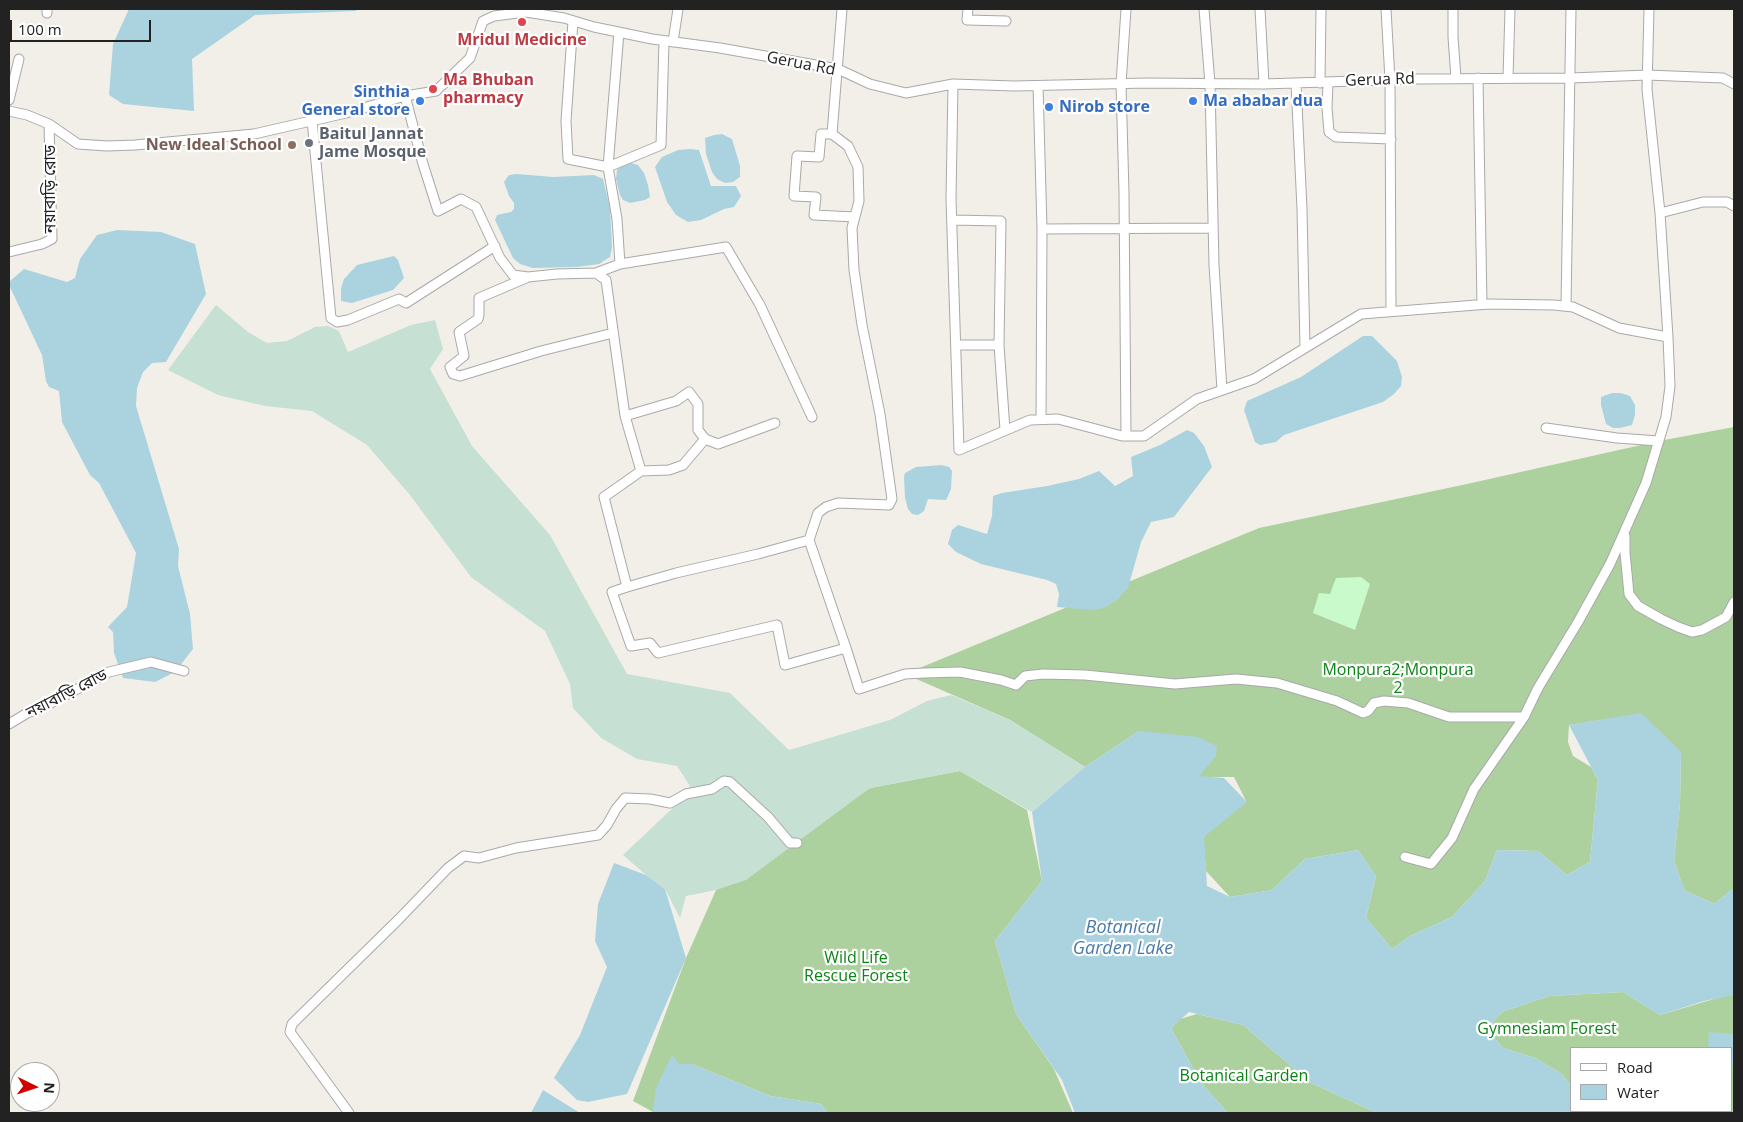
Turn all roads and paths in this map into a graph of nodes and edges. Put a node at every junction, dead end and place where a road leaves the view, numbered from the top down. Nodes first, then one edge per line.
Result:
1 (678, 9) edge
2 (842, 9) edge
3 (968, 9) edge
4 (1126, 9) edge
5 (1204, 9) edge
6 (1260, 9) edge
7 (1321, 9) edge
8 (1386, 9) edge
9 (1453, 9) edge
10 (1510, 9) edge
11 (1571, 9) edge
12 (1649, 9) edge
13 (573, 21) junction
14 (1006, 21) dead end
15 (619, 32) junction
16 (669, 41) junction
17 (18, 59) dead end
18 (838, 69) junction
19 (1647, 75) junction
20 (1456, 78) junction
21 (1478, 78) junction
22 (1508, 78) junction
23 (1570, 78) junction
24 (1390, 80) junction
25 (1296, 83) junction
26 (1324, 83) junction
27 (953, 84) junction
28 (1121, 84) junction
29 (1210, 84) junction
30 (1264, 84) junction
31 (1734, 84) edge
32 (1038, 86) junction
33 (406, 96) junction
34 (9, 100) edge
35 (9, 111) edge
36 (312, 120) junction
37 (49, 124) junction
38 (832, 134) junction
39 (1391, 139) junction
40 (608, 168) junction
41 (1734, 206) edge
42 (1660, 213) junction
43 (855, 217) junction
44 (952, 220) junction
45 (1213, 228) junction
46 (1042, 229) junction
47 (1124, 229) junction
48 (495, 246) junction
49 (9, 252) edge
50 (620, 264) junction
51 (596, 273) junction
52 (528, 277) junction
53 (1482, 304) junction
54 (1566, 306) junction
55 (1391, 311) junction
56 (613, 333) junction
57 (1668, 336) junction
58 (956, 345) junction
59 (1000, 345) junction
60 (1305, 348) junction
61 (1222, 390) junction
62 (626, 416) junction
63 (812, 417) dead end
64 (1041, 420) junction
65 (776, 423) dead end
66 (1546, 428) dead end
67 (1005, 430) junction
68 (1126, 436) junction
69 (704, 439) junction
70 (1659, 441) junction
71 (642, 471) junction
72 (1625, 530) junction
73 (809, 540) junction
74 (627, 587) junction
75 (1734, 602) edge
76 (846, 648) junction
77 (184, 671) dead end
78 (1524, 717) junction
79 (9, 724) edge
80 (797, 843) dead end
81 (1405, 857) dead end
82 (349, 1113) edge

1 - 16 street
2 - 18 street
3 - 14 street
4 - 28 street
5 - 29 street
6 - 30 street
7 - 26 street
8 - 24 street
9 - 20 street
10 - 22 street
11 - 23 street
12 - 19 street
13 - 15 street, Gerua Rd
13 - 33 street, Gerua Rd
13 - 40 street
15 - 16 street, Gerua Rd
15 - 40 street
16 - 18 street, Gerua Rd
16 - 40 street
17 - 34 street
18 - 27 street, Gerua Rd
18 - 38 street
19 - 23 street, Gerua Rd
19 - 31 street, Gerua Rd
19 - 42 street
20 - 21 street, Gerua Rd
20 - 24 street, Gerua Rd
21 - 22 street, Gerua Rd
21 - 53 street
22 - 23 street, Gerua Rd
23 - 54 street
24 - 26 street, Gerua Rd
24 - 39 street
25 - 26 street, Gerua Rd
25 - 30 street, Gerua Rd
25 - 60 street
26 - 39 street
27 - 32 street, Gerua Rd
27 - 44 street
28 - 29 street, Gerua Rd
28 - 32 street, Gerua Rd
28 - 47 street
29 - 30 street, Gerua Rd
29 - 45 street
32 - 46 street
33 - 36 street, Gerua Rd
33 - 48 street
35 - 37 street, Gerua Rd
36 - 37 street, Gerua Rd
36 - 48 street
37 - 49 street, নয়াবাড়ি রোড
38 - 43 street
38 - 43 street
39 - 55 street
40 - 50 street
41 - 42 street
42 - 57 street
43 - 73 street
44 - 58 street
44 - 59 street
45 - 47 street
45 - 61 street
46 - 47 street
46 - 64 street
47 - 68 street
48 - 52 street
50 - 51 street
50 - 63 street
51 - 52 street
51 - 56 street
52 - 56 street
53 - 54 street
53 - 55 street
54 - 57 street
55 - 60 street
56 - 62 street
57 - 70 street
58 - 59 street
58 - 67 street
59 - 67 street
60 - 61 street
61 - 68 street
62 - 69 street
62 - 71 street
64 - 67 street
64 - 68 street
65 - 69 street
66 - 70 street
69 - 71 street
70 - 72 street
71 - 74 street
72 - 75 street
72 - 78 street
73 - 74 street
73 - 76 street
74 - 76 street
76 - 78 street
77 - 79 street, নয়াবাড়ি রোড
78 - 81 street
80 - 82 street

